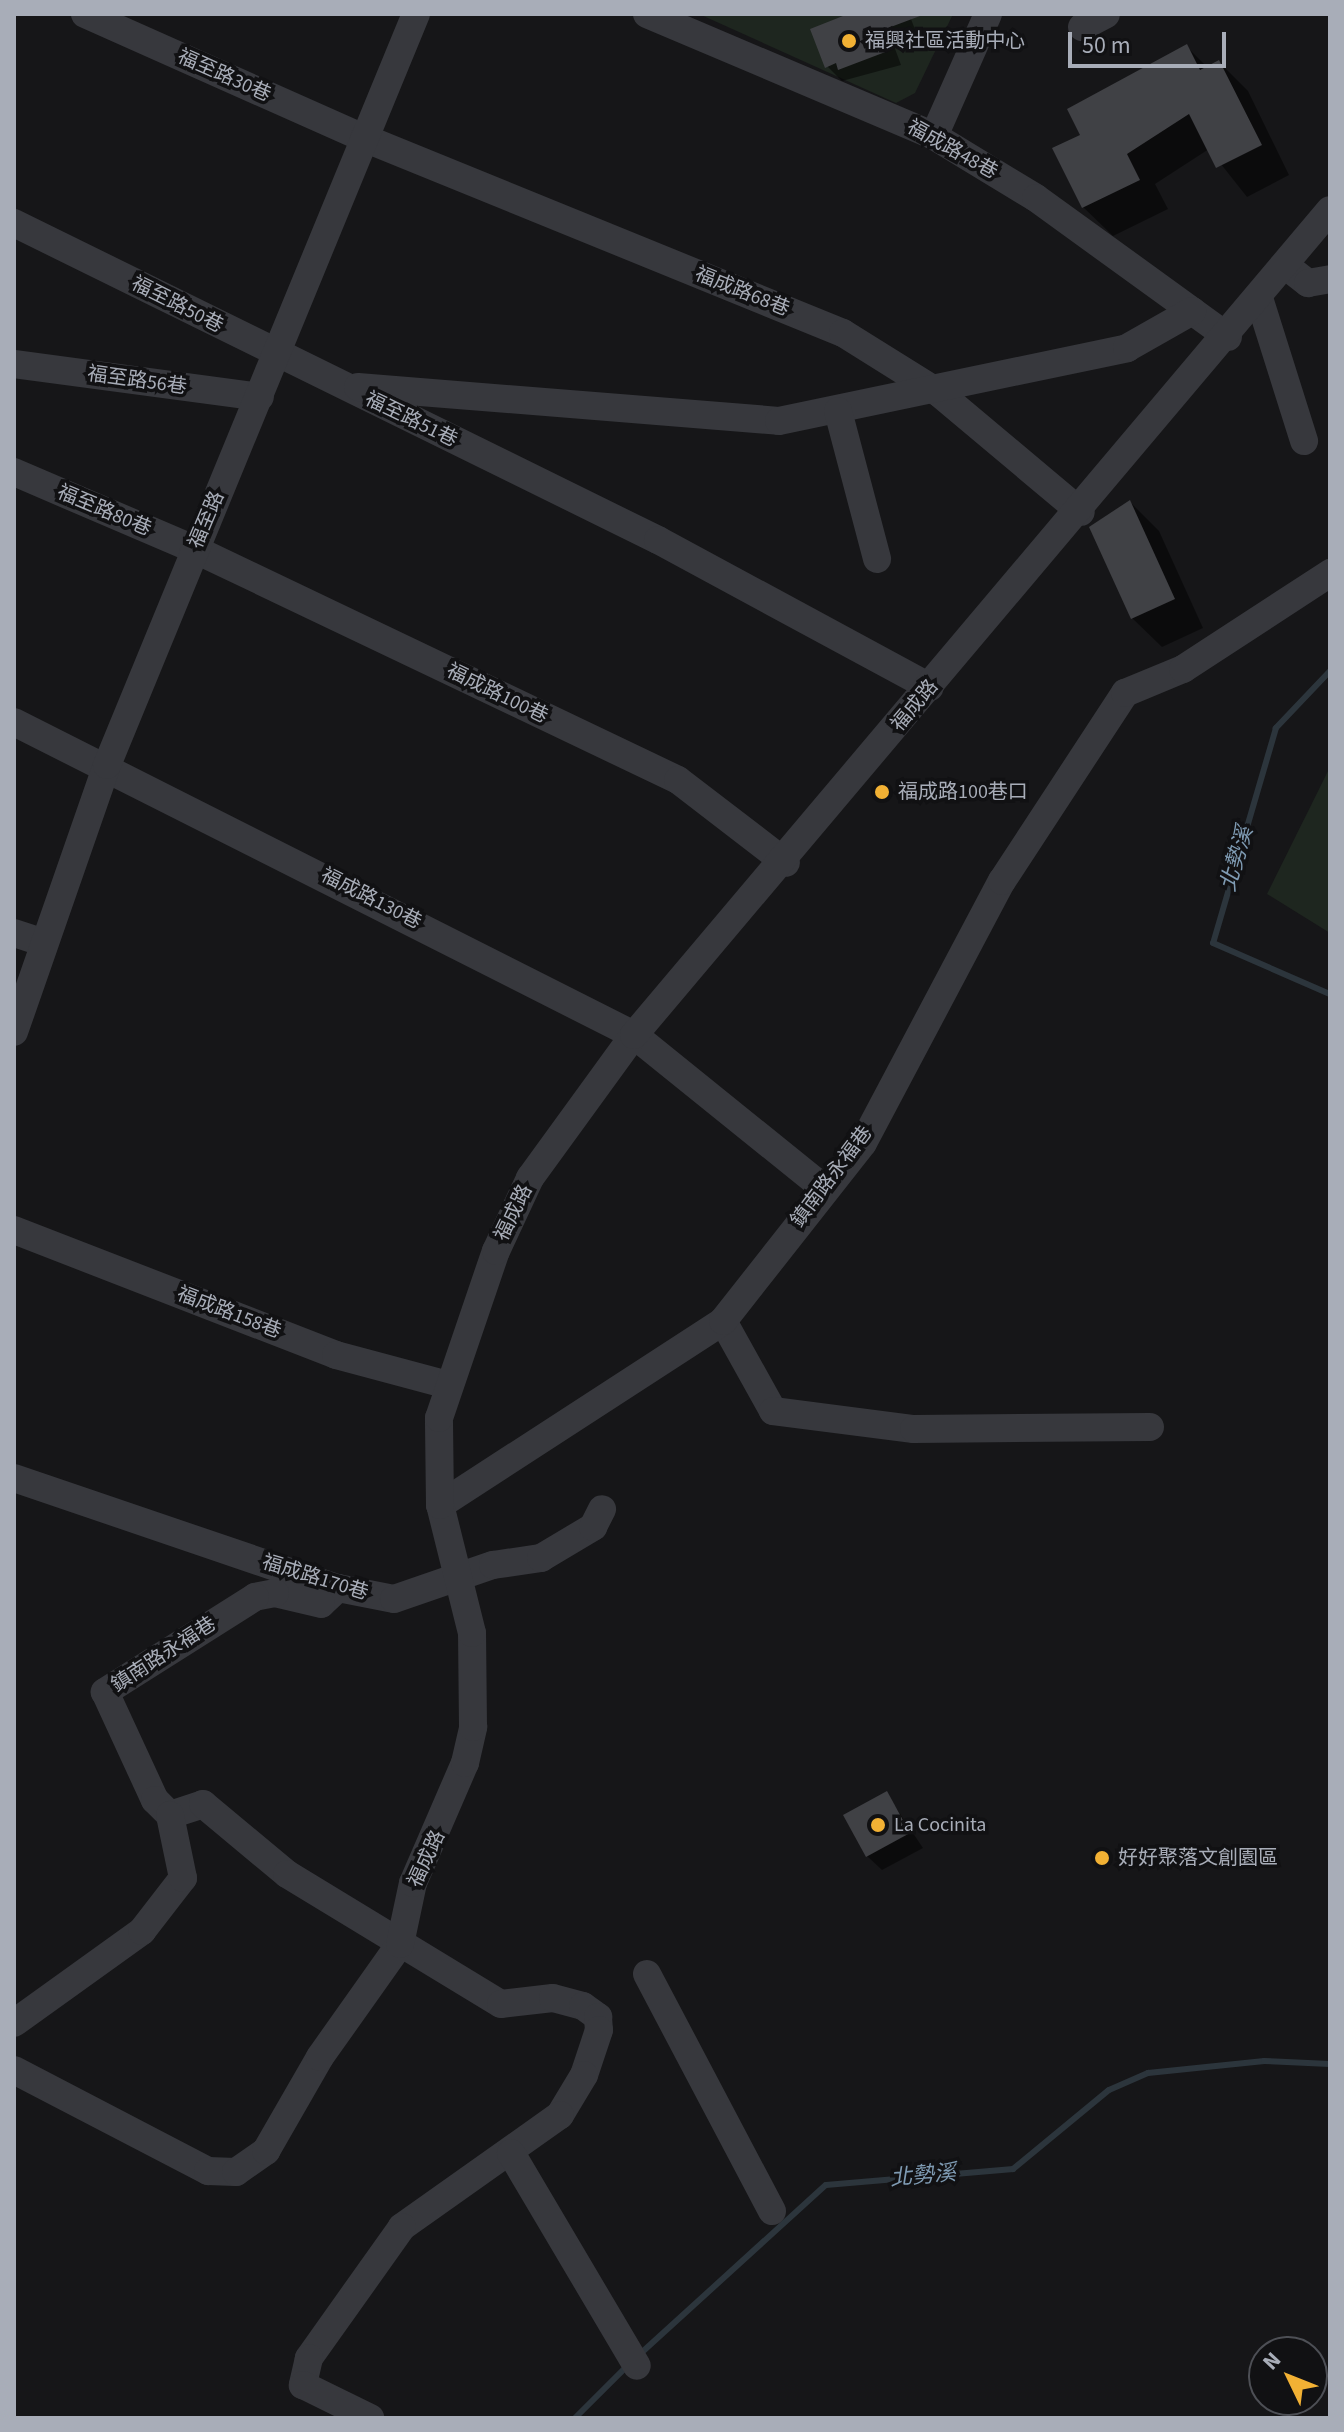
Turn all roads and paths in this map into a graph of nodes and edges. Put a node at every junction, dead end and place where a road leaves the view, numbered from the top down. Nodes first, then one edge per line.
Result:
1 (85, 14) edge
2 (416, 14) edge
3 (647, 14) edge
4 (988, 14) edge
5 (934, 136) junction
6 (364, 138) junction
7 (1330, 210) edge
8 (14, 223) edge
9 (1286, 266) junction
10 (1330, 279) edge
11 (1259, 298) junction
12 (1192, 311) junction
13 (1228, 337) junction
14 (278, 356) junction
15 (14, 364) edge
16 (341, 385) junction
17 (939, 393) junction
18 (260, 397) junction
19 (838, 411) junction
20 (1304, 441) dead end
21 (14, 472) edge
22 (1081, 512) junction
23 (194, 549) junction
24 (877, 559) dead end
25 (1330, 573) edge
26 (930, 687) junction
27 (14, 722) edge
28 (107, 765) junction
29 (786, 863) junction
30 (14, 933) edge
31 (42, 942) junction
32 (14, 1032) edge
33 (634, 1035) junction
34 (825, 1189) junction
35 (14, 1230) edge
36 (723, 1321) junction
37 (448, 1385) junction
38 (1150, 1427) dead end
39 (14, 1478) edge
40 (440, 1505) junction
41 (602, 1509) dead end
42 (455, 1583) junction
43 (338, 1588) junction
44 (170, 1815) junction
45 (400, 1944) junction
46 (647, 1974) dead end
47 (14, 2023) edge
48 (14, 2070) edge
49 (511, 2153) junction
50 (772, 2211) dead end
51 (637, 2366) dead end
52 (312, 2408) edge
53 (370, 2418) edge

1 - 6 street, 福至路30巷
2 - 6 street, 福至路
3 - 5 street, 福成路48巷
4 - 5 street
5 - 12 street, 福成路48巷
6 - 14 street, 福至路
6 - 17 street, 福成路68巷
7 - 9 street, 福成路
8 - 14 street, 福至路50巷
9 - 10 street
9 - 11 street, 福成路
11 - 13 street, 福成路
11 - 20 street
12 - 13 street, 福成路48巷
12 - 17 street, 福至路51巷
13 - 22 street, 福成路
14 - 16 street, 福至路50巷
14 - 18 street, 福至路
15 - 18 street, 福至路56巷
16 - 19 street, 福至路51巷
16 - 26 street, 福至路51巷
17 - 19 street, 福至路51巷
17 - 22 street, 福成路68巷
18 - 23 street, 福至路
19 - 24 street
21 - 23 street, 福至路80巷
22 - 26 street, 福成路
23 - 28 street, 福至路
23 - 29 street, 福成路100巷
25 - 34 street, 鎮南路永福巷
26 - 29 street, 福成路
27 - 28 street, 福成路130巷
28 - 31 street, 福至路
28 - 33 street, 福成路130巷
29 - 33 street, 福成路
30 - 31 street
31 - 32 street, 福至路
33 - 34 street, 福成路130巷
33 - 37 street, 福成路
34 - 36 street, 鎮南路永福巷
35 - 37 street, 福成路158巷
36 - 38 street
36 - 40 street, 鎮南路永福巷
37 - 40 street, 福成路
39 - 43 street, 福成路170巷
40 - 42 street, 福成路
41 - 42 street, 福成路170巷
42 - 43 street, 福成路170巷
42 - 45 street, 福成路
43 - 44 street, 鎮南路永福巷
44 - 45 street
44 - 47 street
45 - 48 street, 福成路
45 - 49 street
46 - 50 street
49 - 51 street
49 - 52 street
52 - 53 street

